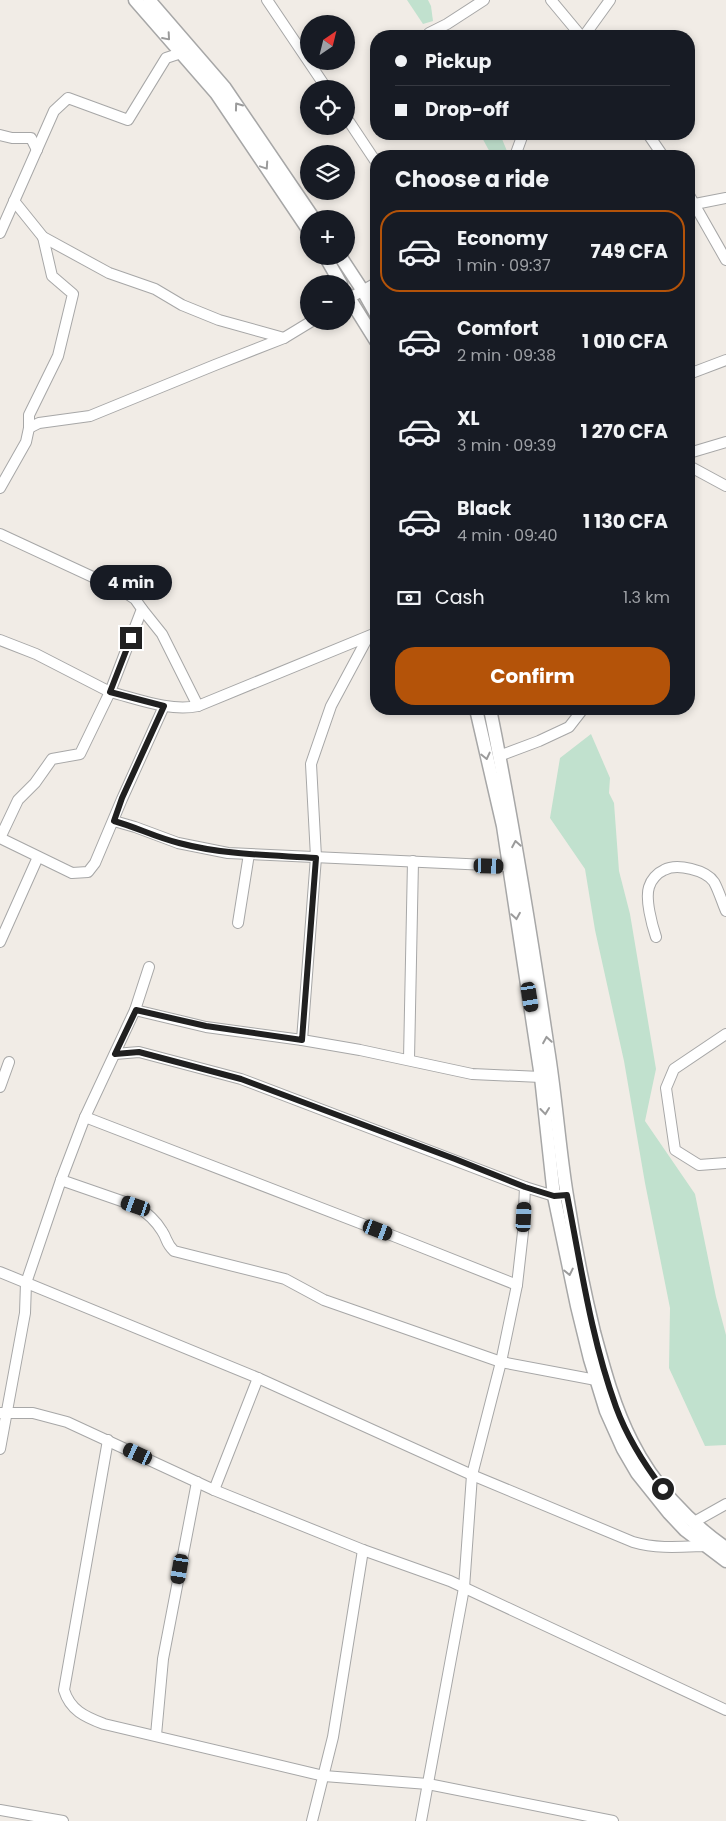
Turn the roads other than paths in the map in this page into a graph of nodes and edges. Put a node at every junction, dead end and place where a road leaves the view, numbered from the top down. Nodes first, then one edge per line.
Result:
1 (135, 0) edge
2 (267, 0) edge
3 (484, 0) edge
4 (551, 0) edge
5 (610, 0) edge
6 (152, 1) edge
7 (435, 30) edge
8 (577, 30) edge
9 (587, 30) edge
10 (181, 53) junction
11 (321, 80) edge
12 (355, 130) edge
13 (0, 135) edge
14 (38, 150) junction
15 (370, 153) edge
16 (726, 198) edge
17 (14, 201) junction
18 (695, 201) edge
19 (308, 210) edge
20 (695, 210) edge
21 (300, 218) edge
22 (0, 233) edge
23 (43, 237) junction
24 (726, 260) edge
25 (346, 265) edge
26 (370, 287) edge
27 (364, 291) junction
28 (355, 294) edge
29 (370, 302) edge
30 (355, 306) edge
31 (300, 328) edge
32 (370, 331) edge
33 (284, 338) junction
34 (726, 360) edge
35 (695, 372) edge
36 (29, 428) junction
37 (726, 442) edge
38 (695, 451) edge
39 (695, 469) edge
40 (726, 486) edge
41 (0, 488) edge
42 (0, 534) edge
43 (142, 609) junction
44 (370, 636) edge
45 (370, 638) edge
46 (0, 640) edge
47 (110, 692) junction
48 (164, 706) junction
49 (198, 706) junction
50 (477, 715) edge
51 (491, 715) edge
52 (578, 715) edge
53 (499, 756) junction
54 (114, 821) junction
55 (0, 838) edge
56 (249, 854) junction
57 (38, 857) junction
58 (316, 858) junction
59 (413, 861) junction
60 (509, 866) junction
61 (726, 911) edge
62 (238, 923) dead end
63 (656, 937) dead end
64 (0, 942) edge
65 (149, 967) dead end
66 (136, 1010) junction
67 (726, 1034) edge
68 (302, 1040) junction
69 (115, 1054) junction
70 (409, 1059) junction
71 (9, 1062) dead end
72 (541, 1077) junction
73 (0, 1087) edge
74 (85, 1117) junction
75 (726, 1163) edge
76 (61, 1180) junction
77 (525, 1187) junction
78 (567, 1195) junction
79 (554, 1196) junction
80 (0, 1272) edge
81 (26, 1283) junction
82 (517, 1285) junction
83 (501, 1362) junction
84 (258, 1378) junction
85 (596, 1380) junction
86 (4, 1413) edge
87 (108, 1440) junction
88 (0, 1449) edge
89 (472, 1475) junction
90 (197, 1482) junction
91 (214, 1490) junction
92 (726, 1504) edge
93 (694, 1522) junction
94 (707, 1541) junction
95 (726, 1548) edge
96 (364, 1550) junction
97 (726, 1561) edge
98 (464, 1588) junction
99 (726, 1710) edge
100 (156, 1735) junction
101 (324, 1776) junction
102 (428, 1784) junction
103 (0, 1810) edge
104 (63, 1821) edge
105 (312, 1821) edge
106 (421, 1821) edge
107 (613, 1821) edge

1 -> 10 street
2 - 11 street
3 - 7 street
4 - 8 street
5 - 9 street
19 -> 6 street
10 - 14 street
10 -> 21 street
12 - 15 street
13 - 14 street
14 - 17 street
16 - 18 street
17 - 22 street
17 - 23 street
20 - 24 street
23 - 33 street
23 - 36 street
25 - 27 street
26 - 27 street
27 - 28 street
27 - 29 street
30 - 32 street
31 - 33 street
33 - 36 street
34 - 35 street
36 - 41 street
37 - 38 street
39 - 40 street
42 - 43 street
43 - 47 street
43 - 49 street
44 - 49 street
45 - 58 street
46 - 47 street
47 - 48 street
47 - 55 street
48 - 49 street
48 - 54 street
50 -> 60 street
51 - 53 street
52 - 53 street
78 -> 53 street
54 - 56 street
54 - 57 street
55 - 57 street
56 - 58 street
56 - 62 street
57 - 64 street
58 - 59 street
58 - 68 street
59 - 60 street
59 - 70 street
60 -> 72 street
61 - 63 street
65 - 66 street
66 - 68 street
66 - 69 street
67 - 75 street
68 - 70 street
69 - 74 street
69 - 77 street
70 - 72 street
71 - 73 street
72 -> 79 street
74 - 76 street
74 - 82 street
76 - 81 street
76 - 83 street
77 - 79 street
77 - 82 street
78 - 79 street
78 - 93 street
79 -> 85 street
80 - 81 street
81 - 84 street
81 - 86 street
82 - 83 street
83 - 85 street
83 - 89 street
84 - 89 street
84 - 91 street
85 - 94 street
86 - 87 street
86 - 88 street
87 - 90 street
87 - 100 street
89 - 94 street
89 - 98 street
90 - 91 street
90 - 100 street
91 - 96 street
92 - 93 street
93 - 94 street
94 - 95 street
94 - 97 street
96 - 98 street
96 - 101 street
98 - 99 street
98 - 102 street
100 - 101 street
101 - 102 street
101 - 105 street
102 - 106 street
102 - 107 street
103 - 104 street

